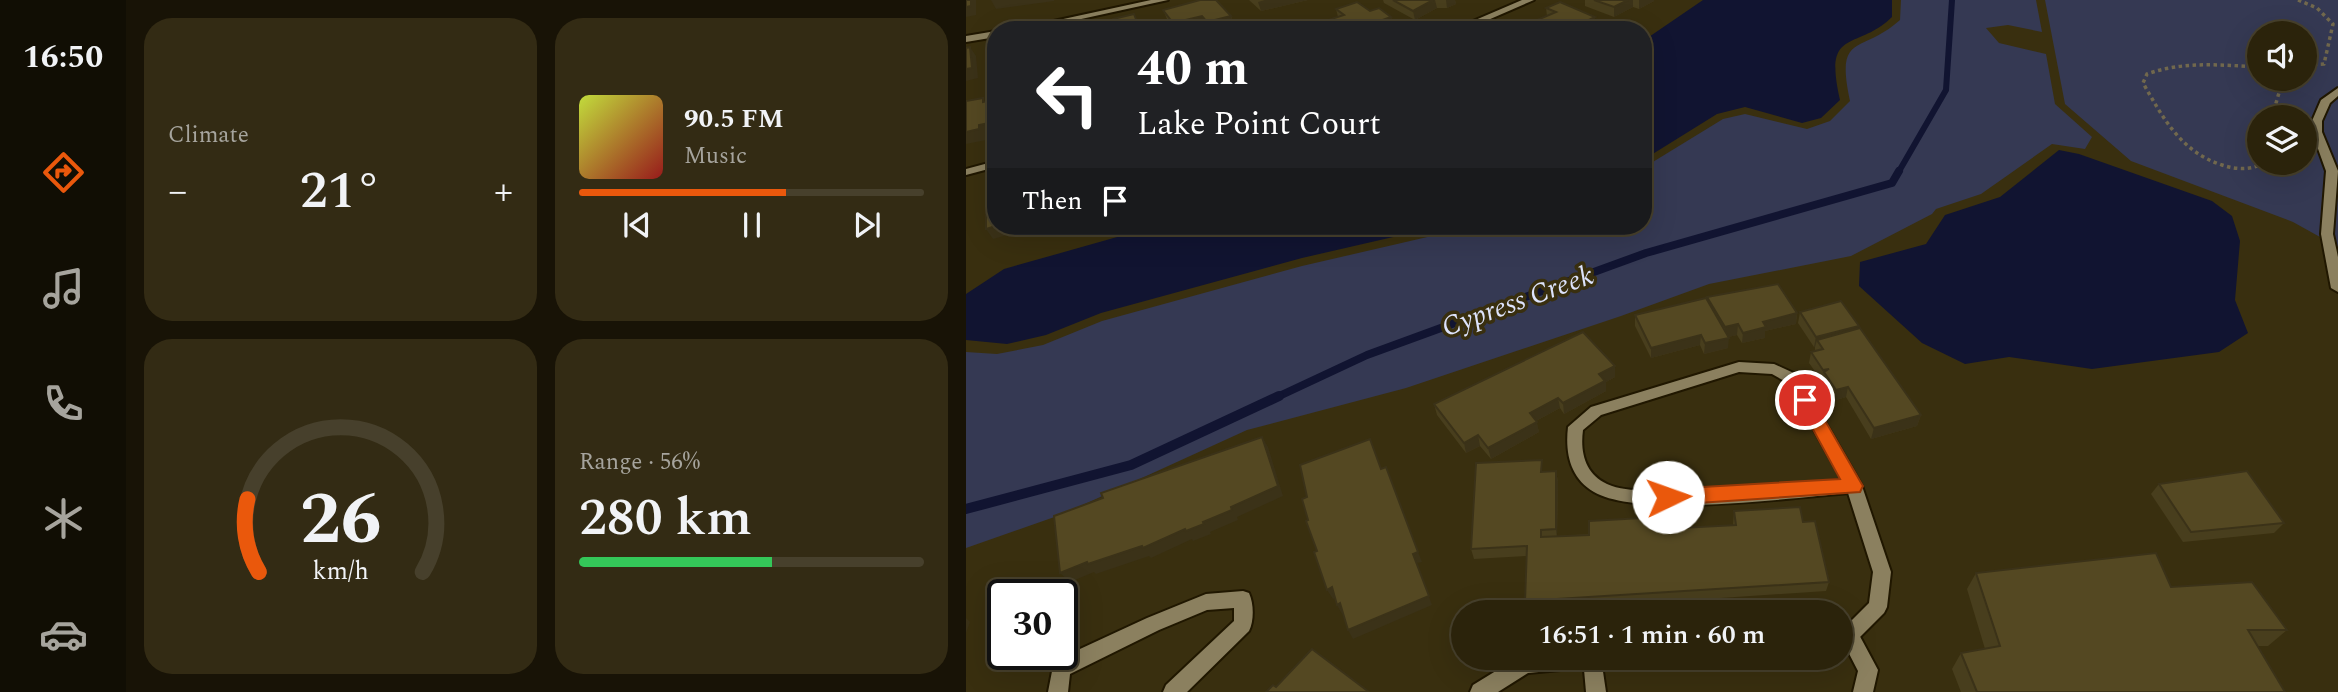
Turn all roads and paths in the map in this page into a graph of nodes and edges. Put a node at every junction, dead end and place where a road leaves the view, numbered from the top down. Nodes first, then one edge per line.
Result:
1 (1164, 0) edge
2 (1530, 0) edge
3 (2298, 0) edge
4 (1060, 21) edge
5 (1478, 21) edge
6 (987, 36) edge
7 (966, 39) edge
8 (2317, 64) edge
9 (2247, 67) edge
10 (2338, 91) edge
11 (987, 166) edge
12 (2247, 169) edge
13 (966, 172) edge
14 (2338, 288) edge
15 (1854, 486) junction
16 (1853, 629) edge
17 (1853, 648) edge
18 (1515, 670) edge
19 (1593, 670) edge
20 (1058, 692) edge
21 (1173, 692) edge
22 (1480, 692) edge
23 (1596, 692) edge
24 (1863, 692) edge

1 - 4 street
2 - 5 street
3 - 8 path
6 - 7 street
9 - 12 path
10 - 14 street
11 - 13 street
15 - 15 street
15 - 16 street
17 - 24 street
18 - 22 street
19 - 23 street
20 - 21 street

